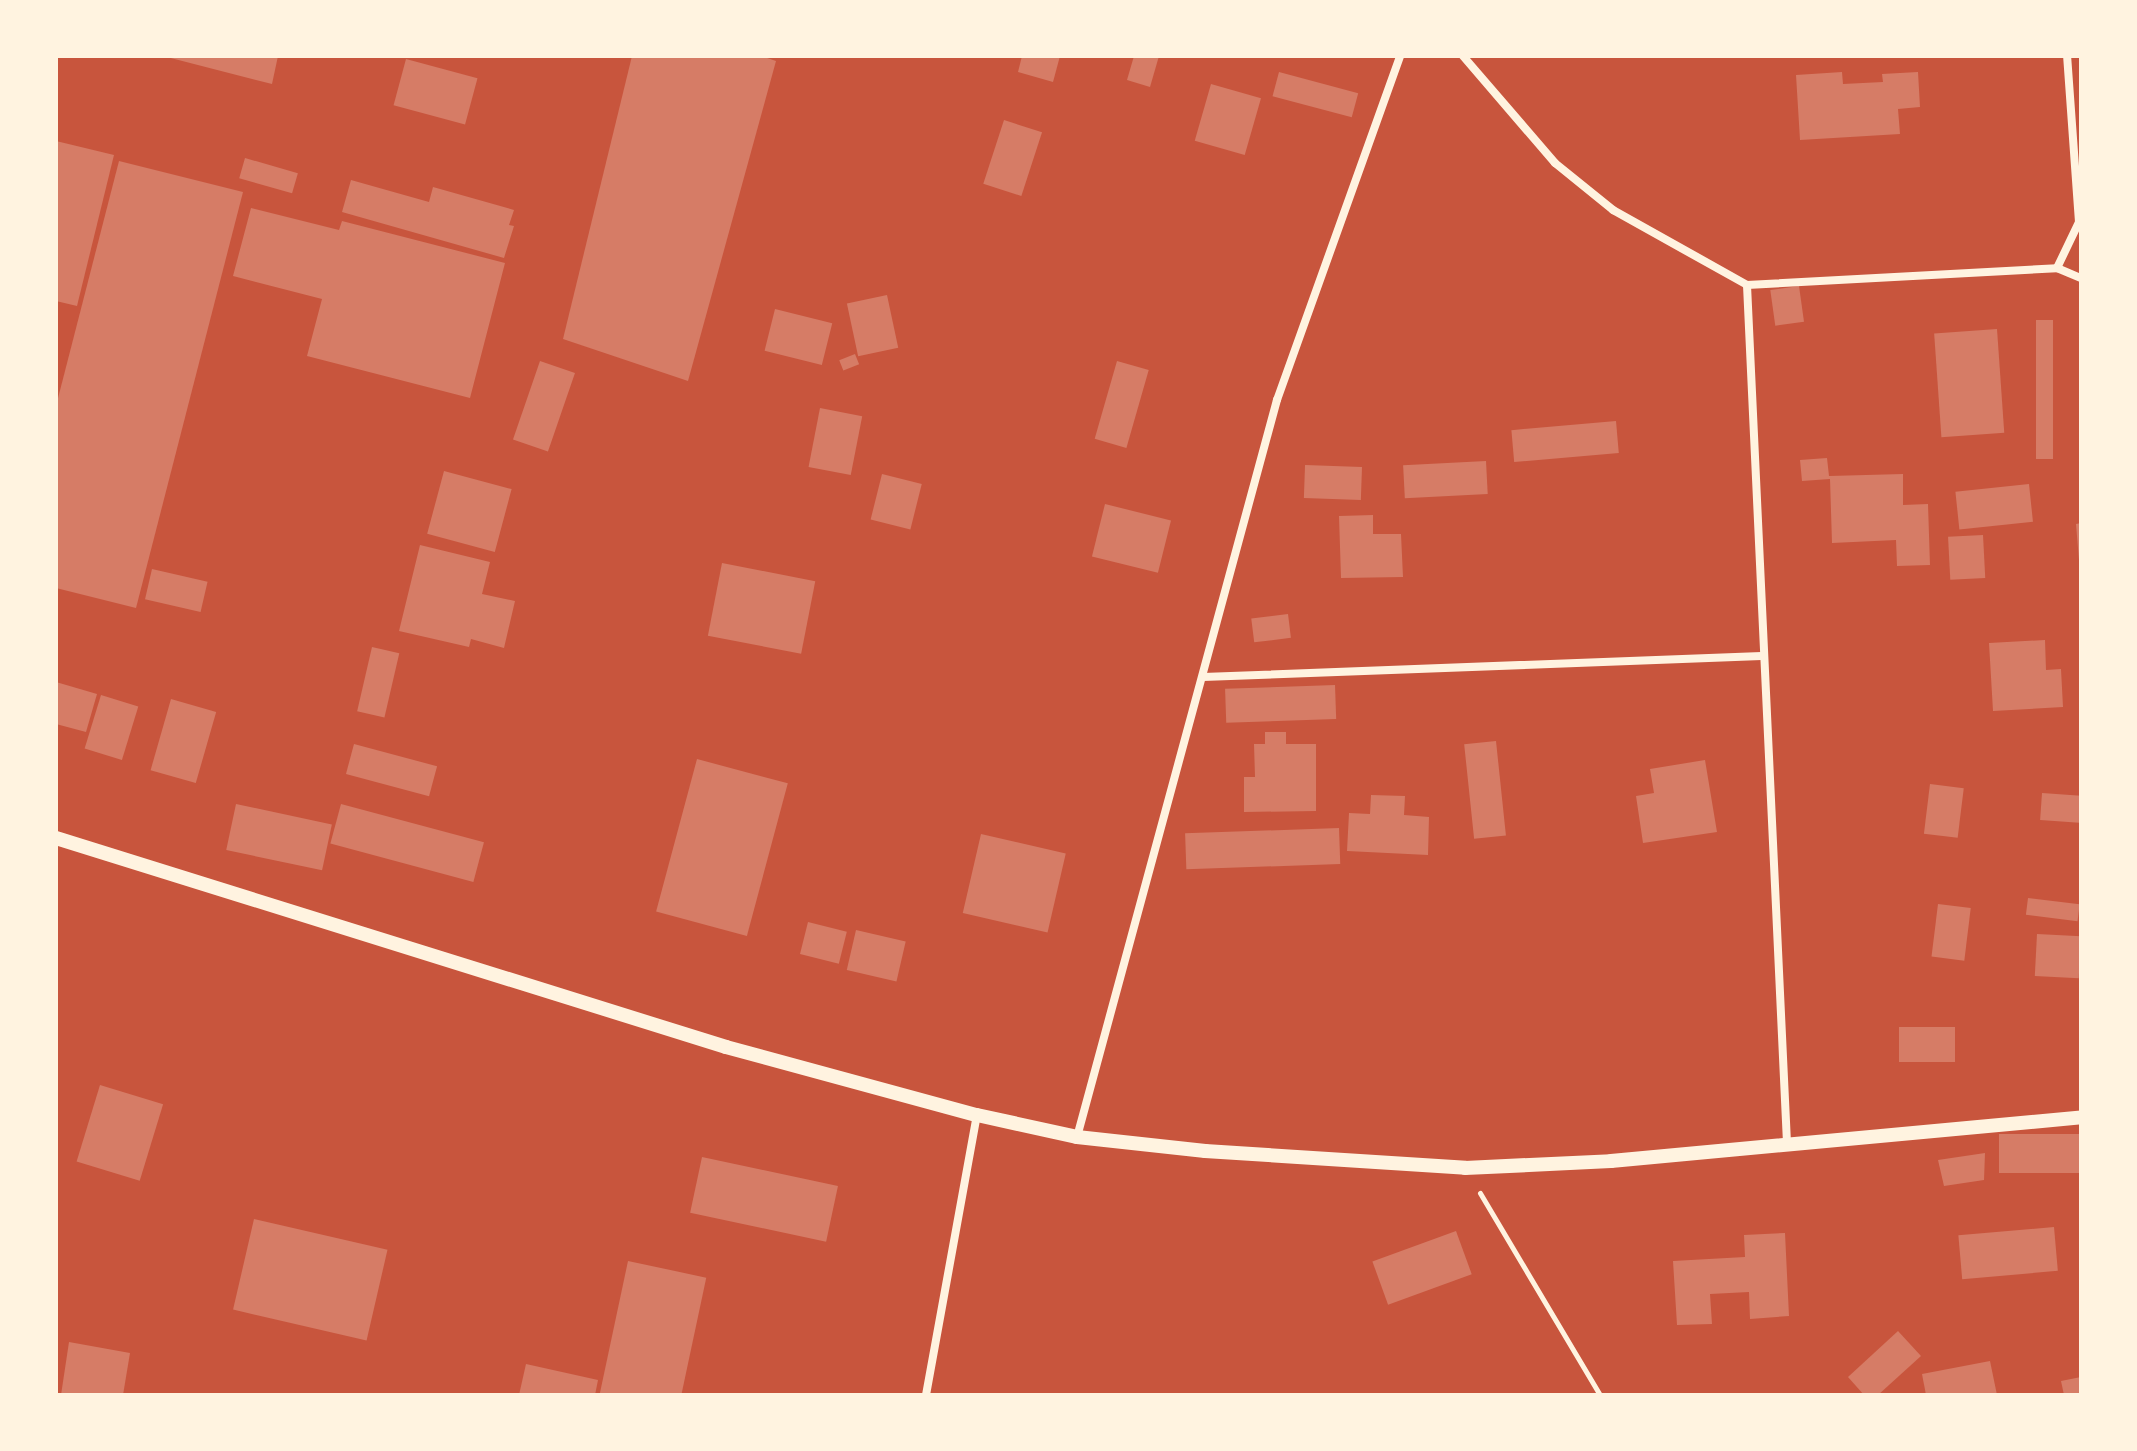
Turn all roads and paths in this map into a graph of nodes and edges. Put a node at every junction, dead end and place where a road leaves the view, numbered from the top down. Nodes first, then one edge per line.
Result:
1 (1400, 56) edge
2 (1463, 56) edge
3 (2067, 56) edge
4 (2057, 268) junction
5 (2081, 278) edge
6 (1747, 285) junction
7 (1762, 656) junction
8 (1203, 677) junction
9 (56, 838) edge
10 (977, 1115) junction
11 (2081, 1117) edge
12 (1077, 1137) junction
13 (1787, 1143) junction
14 (1465, 1168) junction
15 (926, 1395) edge
16 (1600, 1395) edge

1 - 8 street
2 - 6 street
3 - 4 street
4 - 5 street
4 - 6 street
6 - 7 street
7 - 8 street
7 - 13 street
8 - 12 street
9 - 10 street
10 - 12 street
10 - 15 street
11 - 13 street
12 - 14 street
13 - 14 street
14 - 16 path

